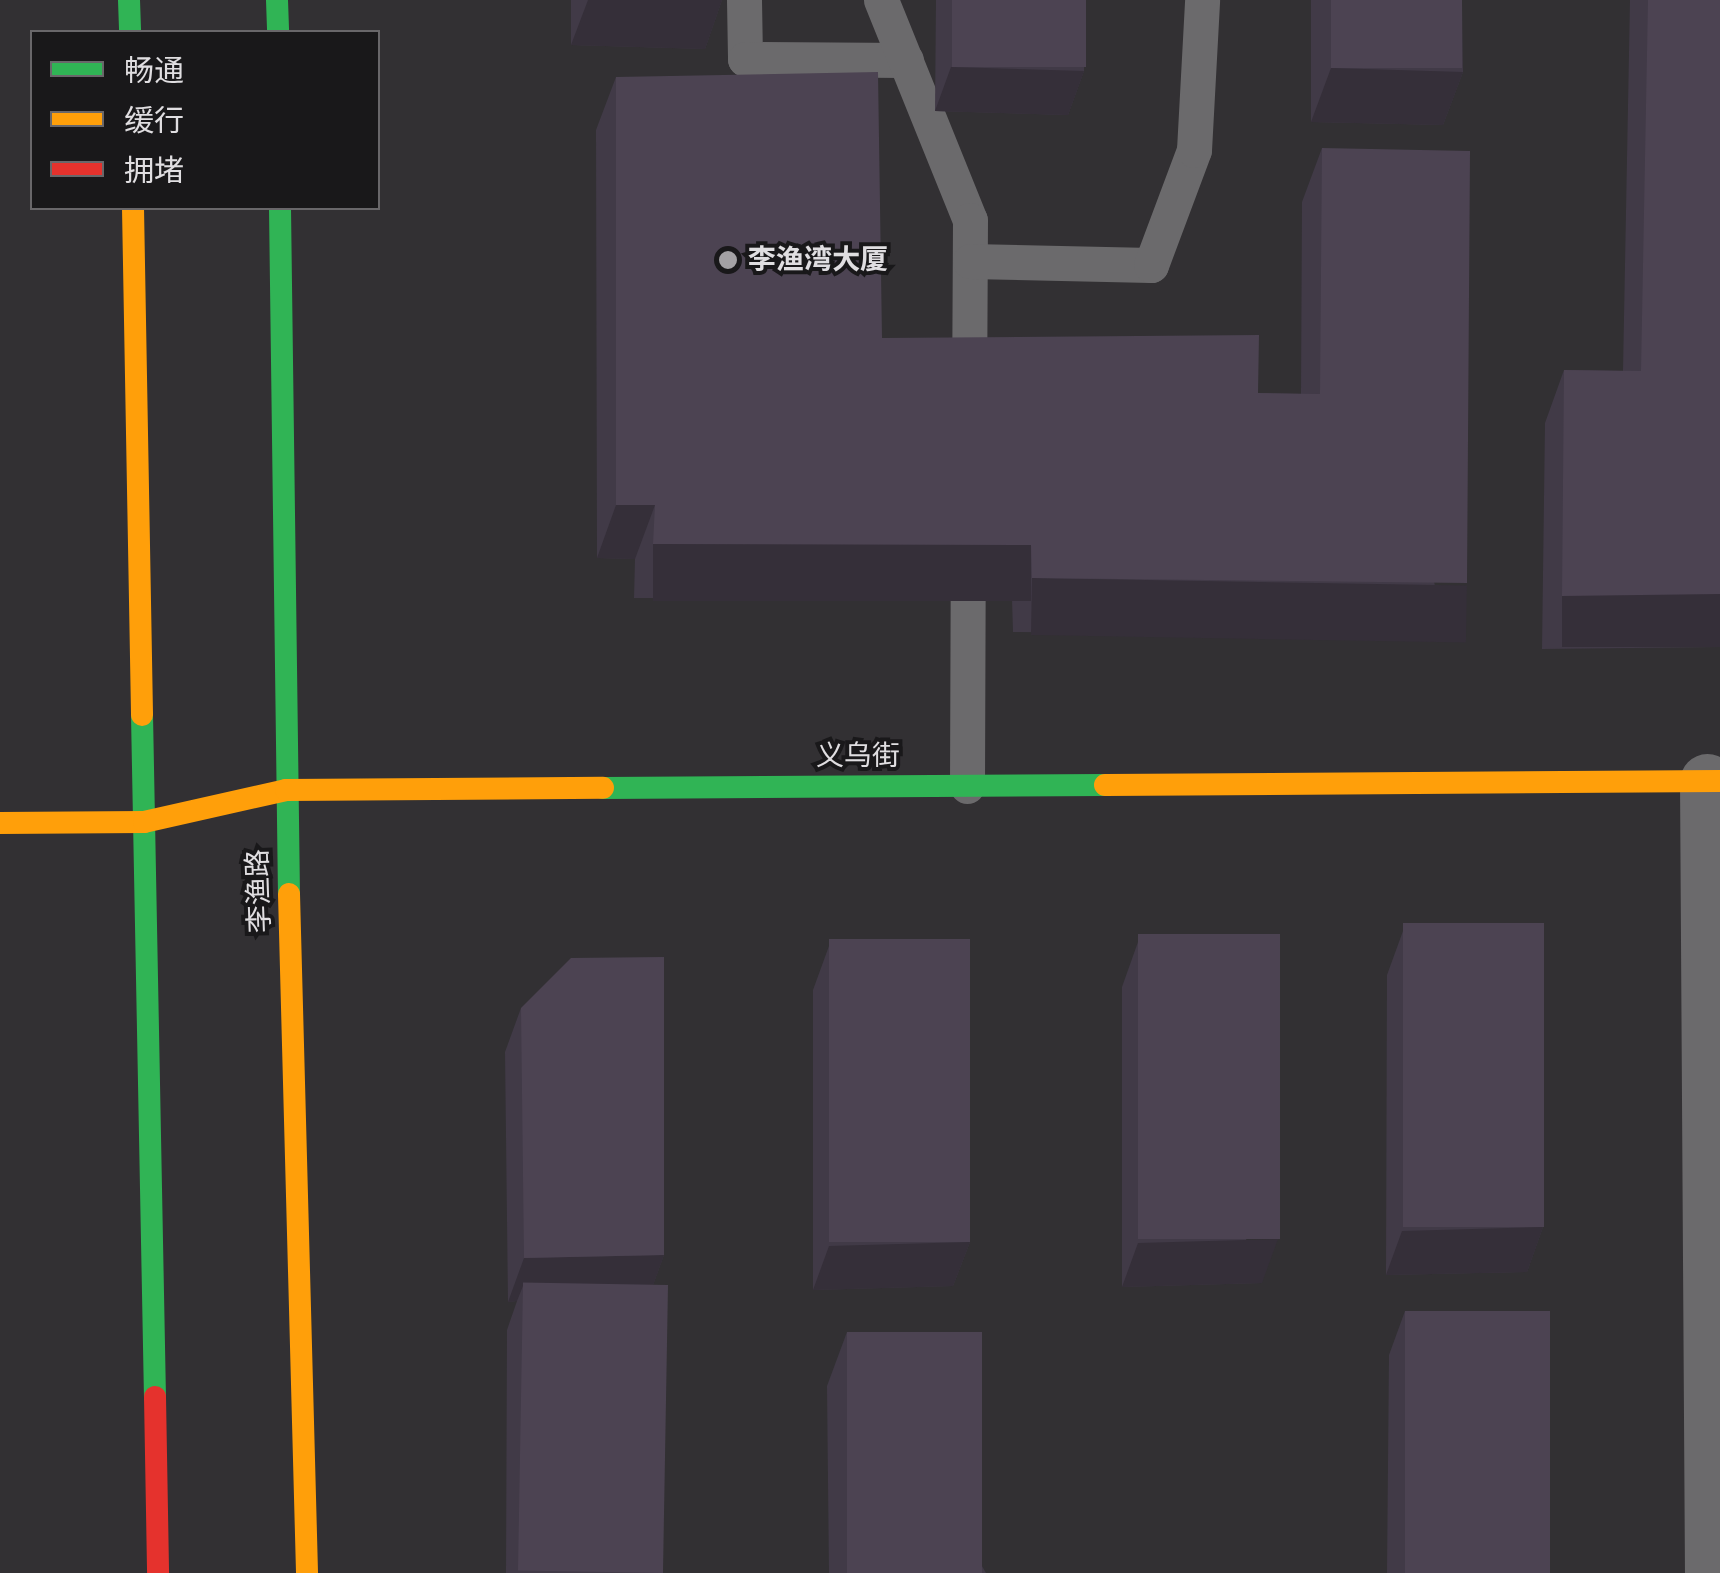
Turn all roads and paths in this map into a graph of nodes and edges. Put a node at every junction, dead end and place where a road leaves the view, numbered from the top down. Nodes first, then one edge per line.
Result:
1 (130, 0) edge
2 (277, 0) edge
3 (744, 0) edge
4 (881, 0) edge
5 (1202, 0) edge
6 (130, 30) edge
7 (278, 30) edge
8 (906, 60) junction
9 (133, 210) edge
10 (280, 210) edge
11 (970, 262) junction
12 (969, 417) edge
13 (968, 514) edge
14 (1714, 781) edge
15 (967, 786) junction
16 (286, 790) junction
17 (144, 822) junction
18 (0, 823) edge
19 (158, 1573) edge
20 (307, 1573) edge
21 (1712, 1573) edge

1 - 6 main road
2 - 7 main road
3 - 8 lane
4 - 8 lane
5 - 11 lane
8 - 11 lane
9 - 17 main road
10 - 16 main road, 李渔路
11 - 12 lane
13 - 15 lane
14 - 15 main road, 义乌街
14 - 21 street
15 - 16 main road, 义乌街
16 - 17 main road, 义乌街
16 - 20 main road, 李渔路
17 - 18 main road, 义乌街
17 - 19 main road

